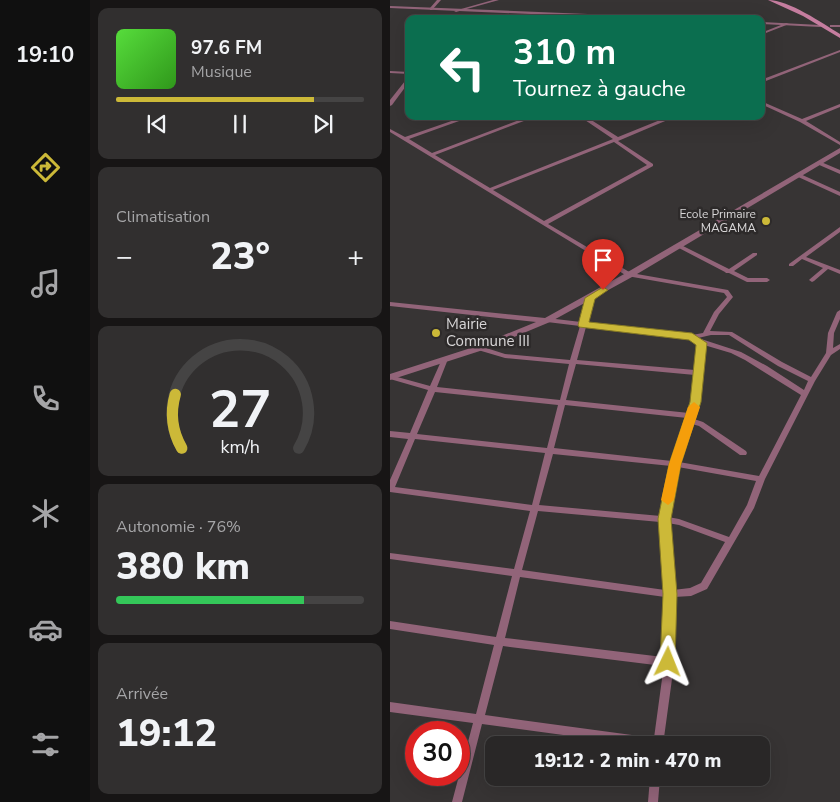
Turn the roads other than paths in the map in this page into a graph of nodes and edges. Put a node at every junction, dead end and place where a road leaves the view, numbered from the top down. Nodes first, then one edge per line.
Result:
1 (439, 0) edge
2 (497, 0) edge
3 (771, 0) edge
4 (780, 0) edge
5 (390, 7) edge
6 (431, 10) junction
7 (456, 11) junction
8 (454, 15) edge
9 (571, 15) edge
10 (805, 15) junction
11 (765, 23) edge
12 (787, 24) junction
13 (826, 26) junction
14 (840, 26) edge
15 (765, 32) edge
16 (840, 32) edge
17 (840, 36) edge
18 (840, 51) edge
19 (390, 72) edge
20 (405, 74) edge
21 (765, 80) edge
22 (405, 83) edge
23 (390, 104) edge
24 (765, 104) edge
25 (840, 105) edge
26 (460, 120) edge
27 (524, 120) edge
28 (587, 120) edge
29 (665, 120) edge
30 (802, 121) junction
31 (390, 130) edge
32 (405, 139) junction
33 (616, 140) junction
34 (840, 144) edge
35 (840, 150) edge
36 (430, 154) junction
37 (819, 163) junction
38 (840, 172) edge
39 (798, 175) junction
40 (490, 190) junction
41 (840, 194) edge
42 (545, 223) junction
43 (840, 229) edge
44 (678, 246) junction
45 (755, 254) dead end
46 (801, 257) junction
47 (791, 265) dead end
48 (826, 268) junction
49 (728, 272) junction
50 (840, 272) edge
51 (629, 275) junction
52 (768, 280) dead end
53 (812, 280) dead end
54 (590, 298) junction
55 (390, 304) edge
56 (840, 312) edge
57 (547, 320) junction
58 (583, 325) junction
59 (705, 334) junction
60 (692, 337) junction
61 (701, 343) junction
62 (840, 346) edge
63 (480, 348) junction
64 (829, 353) junction
65 (445, 359) junction
66 (573, 363) junction
67 (698, 373) junction
68 (390, 377) edge
69 (812, 380) junction
70 (432, 389) junction
71 (805, 394) junction
72 (562, 403) junction
73 (690, 418) junction
74 (390, 434) edge
75 (412, 436) junction
76 (550, 451) junction
77 (743, 453) dead end
78 (675, 464) junction
79 (761, 479) junction
80 (390, 489) edge
81 (534, 508) junction
82 (664, 519) junction
83 (731, 541) junction
84 (390, 556) edge
85 (518, 574) junction
86 (670, 594) junction
87 (390, 625) edge
88 (501, 642) junction
89 (668, 662) junction
90 (390, 707) edge
91 (478, 721) junction
92 (595, 736) edge
93 (659, 736) edge
94 (654, 786) edge
95 (457, 802) edge
96 (653, 802) edge

1 - 6 street
2 - 7 street
3 - 10 main road
4 - 13 main road
5 - 6 street
6 - 7 street
7 - 8 street
7 - 9 street
10 - 12 street
10 - 13 main road
11 - 12 street
12 - 13 street
12 - 15 street
13 - 14 street
13 - 16 main road
13 - 17 main road
18 - 21 street
19 - 20 street
22 - 23 street
24 - 30 street
25 - 30 street
26 - 32 street
27 - 36 street
28 - 33 street
29 - 33 street
30 - 34 street
31 - 32 street
32 - 36 street
33 - 40 street
33 - 42 street
35 - 37 street
36 - 40 street
37 - 38 street
37 - 39 street
39 - 41 street
39 - 44 street
40 - 42 street
42 - 51 street
43 - 46 street
44 - 49 street
44 - 51 street
45 - 49 street
46 - 47 street
46 - 48 street
48 - 50 street
48 - 53 street
49 - 52 street
51 - 54 street
51 - 59 street
54 - 57 street
54 - 58 street
55 - 57 street
56 - 64 street
57 - 58 street
57 - 63 street
58 - 60 street
58 - 66 street
59 - 60 street
59 - 69 street
60 - 61 street
61 - 67 street
61 - 71 street
62 - 64 street
63 - 65 street
63 - 66 street
64 - 69 street
65 - 68 street
65 - 70 street
66 - 67 street
66 - 72 street
67 - 73 street
68 - 70 street
69 - 71 street
70 - 72 street
70 - 75 street
71 - 79 street
72 - 73 street
72 - 76 street
73 - 77 street
73 - 78 street
74 - 75 street
75 - 76 street
75 - 80 street
76 - 78 street
76 - 81 street
78 - 79 street
78 - 82 street
79 - 83 street
80 - 81 street
81 - 82 street
81 - 85 street
82 - 83 street
82 - 86 street
83 - 86 street
84 - 85 street
85 - 86 street
85 - 88 street
86 - 89 street
87 - 88 street
88 - 89 street
88 - 91 street
89 - 93 street
90 - 91 street
91 - 92 street
91 - 95 street
94 - 96 street

